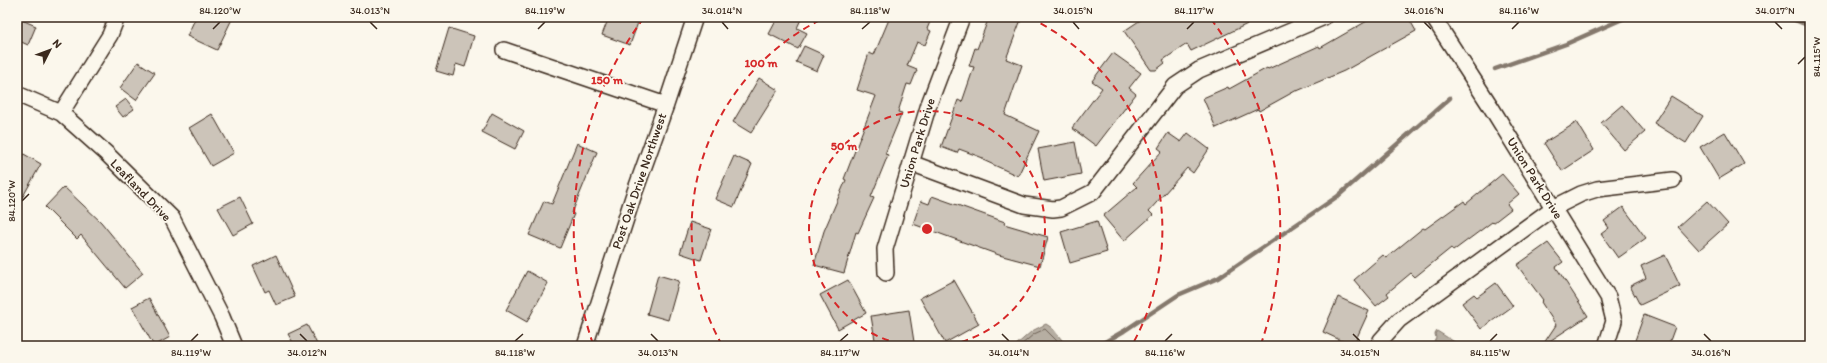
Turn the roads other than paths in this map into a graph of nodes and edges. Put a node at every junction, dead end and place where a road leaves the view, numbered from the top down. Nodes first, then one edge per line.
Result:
1 (117, 17) edge
2 (694, 17) edge
3 (962, 17) edge
4 (1324, 17) edge
5 (1433, 17) edge
6 (504, 50) dead end
7 (17, 94) edge
8 (666, 105) junction
9 (61, 113) junction
10 (911, 163) junction
11 (1672, 180) dead end
12 (1553, 208) junction
13 (886, 272) dead end
14 (234, 346) edge
15 (585, 346) edge
16 (1378, 346) edge
17 (1606, 346) edge

1 - 9 street
2 - 8 street, Post Oak Drive Northwest
3 - 10 street, Union Park Drive
4 - 10 street
5 - 12 street, Union Park Drive
6 - 8 street
7 - 9 street, Leafland Drive
8 - 15 street, Post Oak Drive Northwest
9 - 14 street, Leafland Drive
10 - 13 street, Union Park Drive
11 - 12 street
12 - 16 street
12 - 17 street, Union Park Drive

